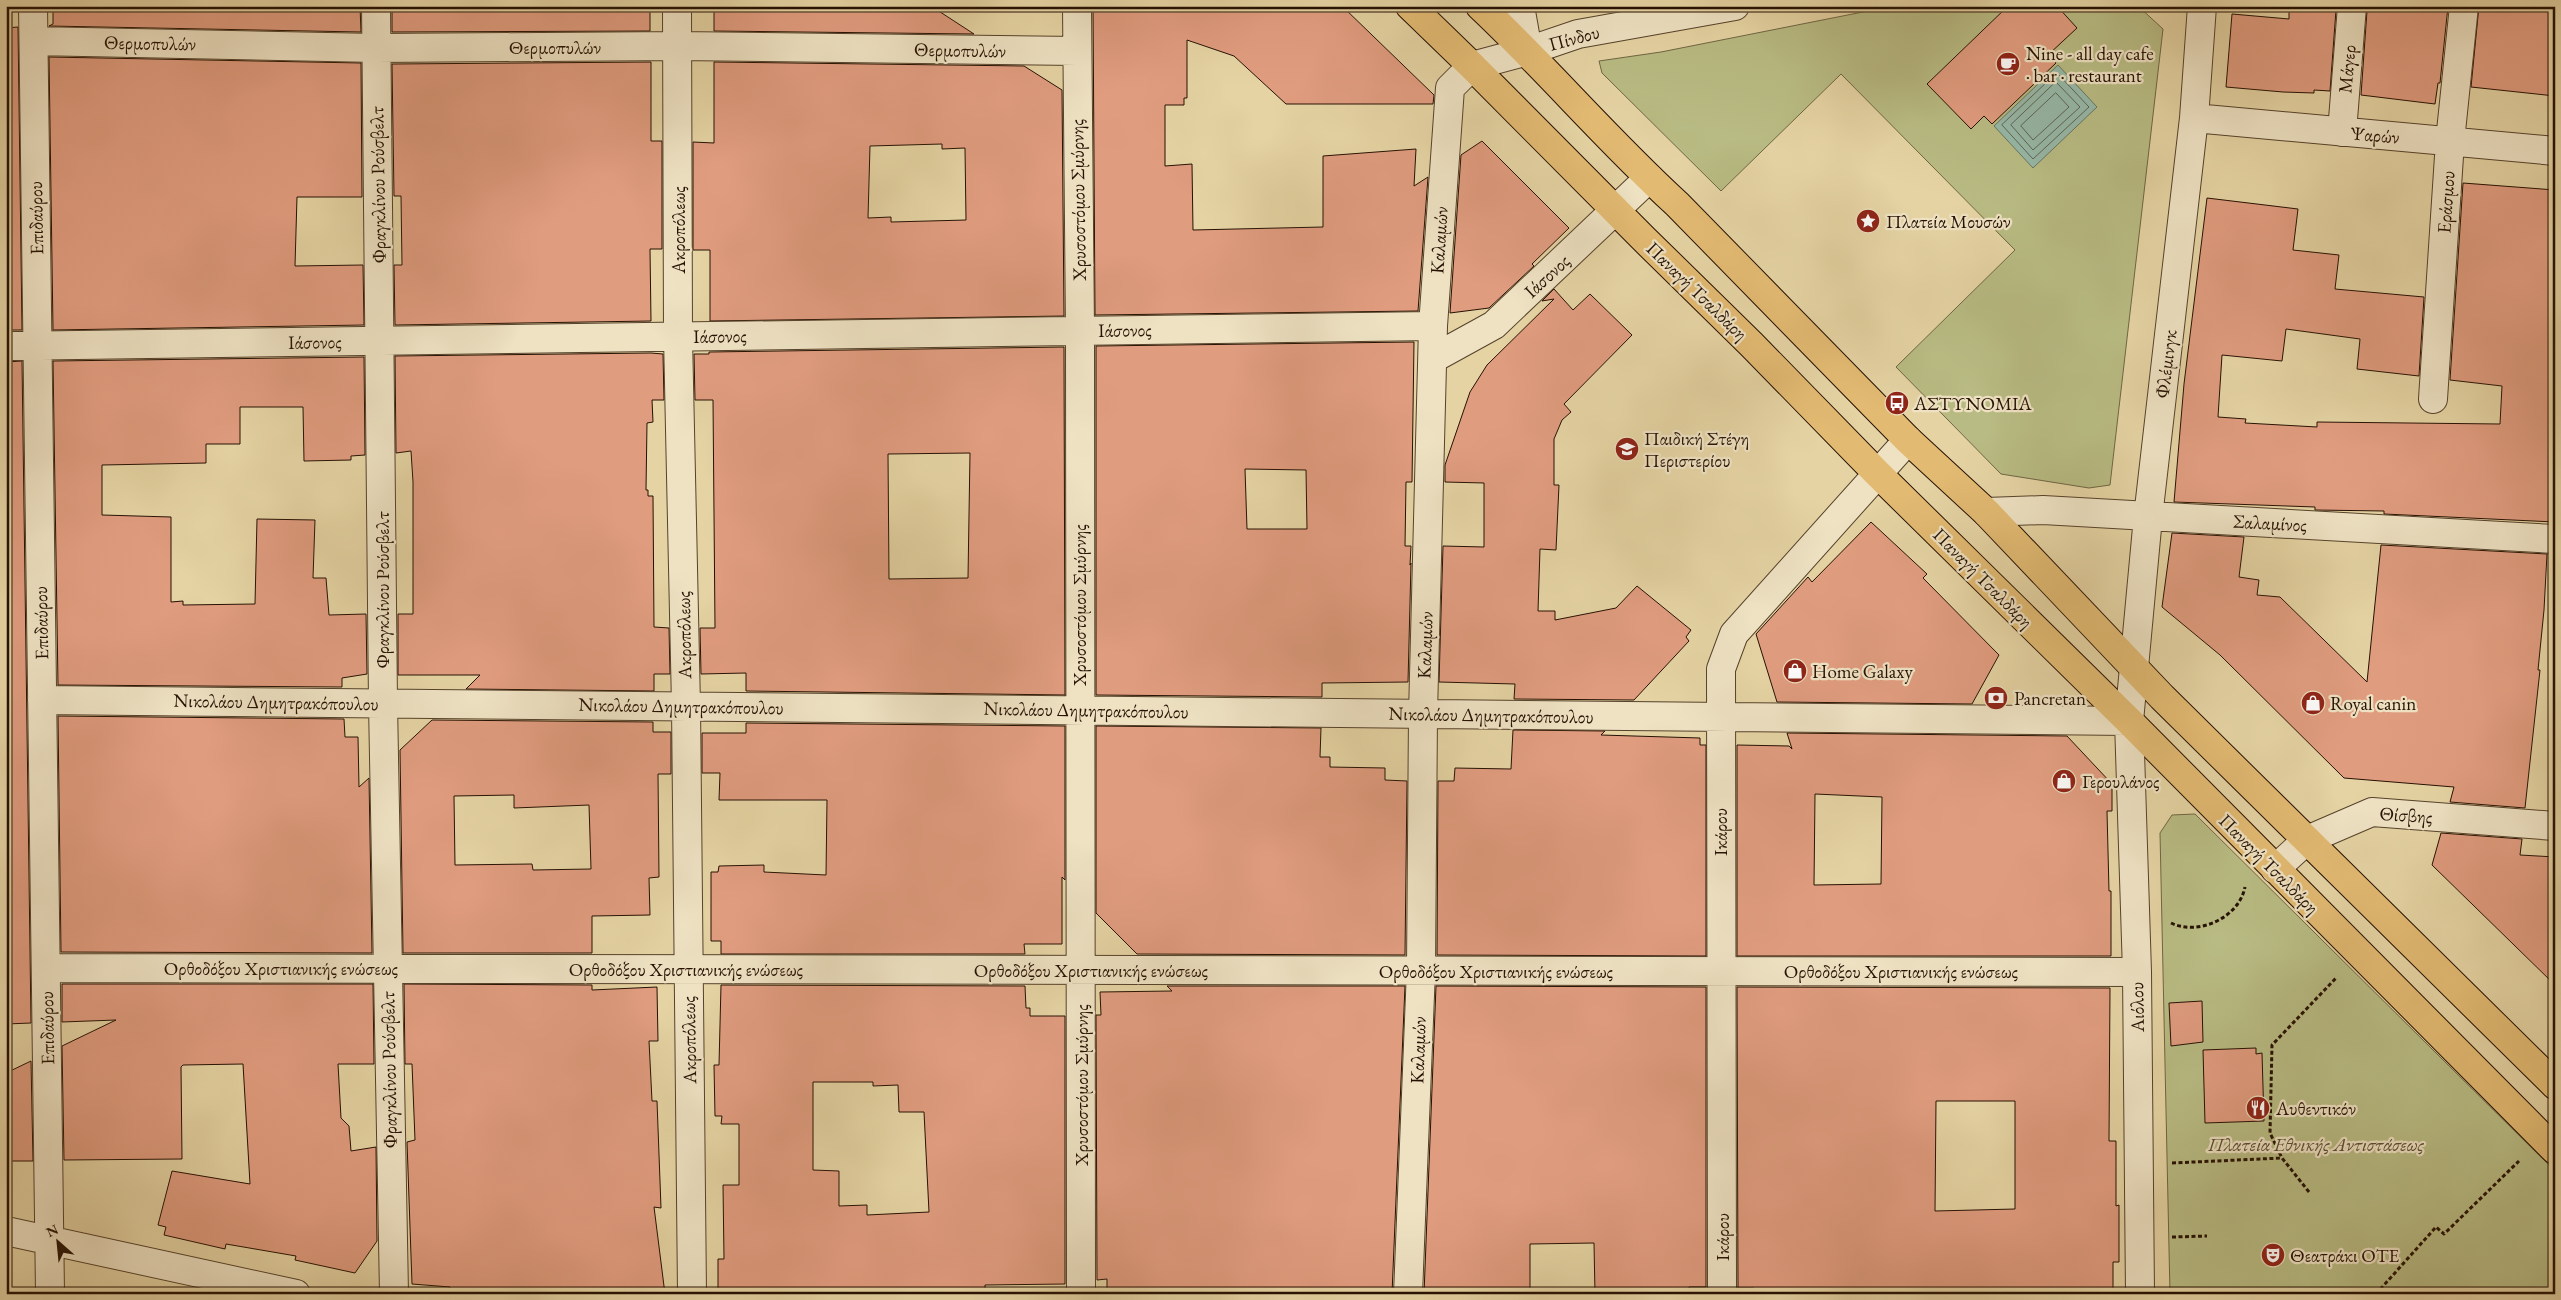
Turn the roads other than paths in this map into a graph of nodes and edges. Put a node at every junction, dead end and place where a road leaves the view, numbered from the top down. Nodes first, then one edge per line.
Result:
1 (33, 6) edge
2 (376, 6) edge
3 (677, 6) edge
4 (1077, 6) edge
5 (1410, 6) edge
6 (1480, 6) edge
7 (1520, 6) edge
8 (1735, 6) edge
9 (2202, 6) edge
10 (2352, 6) edge
11 (2464, 6) edge
12 (34, 41) junction
13 (678, 46) junction
14 (376, 48) junction
15 (1077, 51) junction
16 (1528, 51) junction
17 (1472, 66) junction
18 (2194, 118) junction
19 (2342, 132) junction
20 (2450, 142) junction
21 (2555, 151) edge
22 (1649, 178) junction
23 (1616, 212) junction
24 (1433, 326) junction
25 (1080, 331) junction
26 (678, 337) junction
27 (381, 341) junction
28 (6, 346) edge
29 (37, 346) junction
30 (1434, 358) junction
31 (2433, 399) dead end
32 (1908, 440) junction
33 (1876, 472) junction
34 (1986, 512) junction
35 (2148, 517) junction
36 (2555, 539) edge
37 (2136, 668) junction
38 (42, 700) junction
39 (383, 703) junction
40 (686, 706) junction
41 (1078, 710) junction
42 (1423, 714) junction
43 (1720, 717) junction
44 (2129, 721) junction
45 (2555, 826) edge
46 (2306, 840) junction
47 (2275, 869) junction
48 (46, 968) junction
49 (387, 968) junction
50 (688, 969) junction
51 (1081, 970) junction
52 (1420, 970) junction
53 (1721, 971) junction
54 (2137, 972) junction
55 (2555, 1085) edge
56 (2549, 1144) edge
57 (6, 1231) edge
58 (50, 1240) junction
59 (50, 1294) edge
60 (296, 1294) edge
61 (394, 1294) edge
62 (692, 1294) edge
63 (1081, 1294) edge
64 (1408, 1294) edge
65 (1722, 1294) edge
66 (2140, 1294) edge

1 - 12 street, Επιδαύρου
2 - 14 street, Φραγκλίνου Ρούσβελτ
3 - 13 street, Ακροπόλεως
4 - 15 street, Χρυσοστόμου Σμύρνης
5 - 17 main road, Παναγή Τσαλδάρη
6 - 16 main road
7 - 16 street
8 - 16 street, Πίνδου
9 - 18 street, Φλέμινγκ
10 - 19 street, Μάγερ
11 - 20 street, Εράσμου
12 - 14 street, Θερμοπυλών
12 - 29 street, Επιδαύρου
13 - 14 street, Θερμοπυλών
13 - 15 street, Θερμοπυλών
13 - 26 street, Ακροπόλεως
14 - 27 street, Φραγκλίνου Ρούσβελτ
15 - 25 street, Χρυσοστόμου Σμύρνης
16 - 17 street, Πίνδου
16 - 22 main road
17 - 23 main road, Παναγή Τσαλδάρη
17 - 24 street, Καλαμών
18 - 19 street, Ψαρών
18 - 35 street, Φλέμινγκ
19 - 20 street, Ψαρών
20 - 21 street, Ψαρών
20 - 31 street, Εράσμου
22 - 23 street, Ιάσονος
22 - 32 main road
23 - 30 street, Ιάσονος
23 - 33 main road, Παναγή Τσαλδάρη
24 - 25 street, Ιάσονος
24 - 30 street, Καλαμών
25 - 26 street, Ιάσονος
25 - 41 street, Χρυσοστόμου Σμύρνης
26 - 27 street, Ιάσονος
26 - 40 street, Ακροπόλεως
27 - 29 street, Ιάσονος
27 - 39 street, Φραγκλίνου Ρούσβελτ
28 - 29 street, Ιάσονος
29 - 38 street, Επιδαύρου
30 - 42 street, Καλαμών
32 - 33 street, Ικάρου
32 - 34 main road
33 - 43 street, Ικάρου
33 - 44 main road, Παναγή Τσαλδάρη
34 - 35 street, Σαλαμίνος
34 - 37 main road
35 - 36 street, Σαλαμίνος
35 - 37 street, Φλέμινγκ
37 - 44 street, Φλέμινγκ
37 - 46 main road
38 - 39 street, Νικολάου Δημητρακόπουλου
38 - 48 street, Επιδαύρου
39 - 40 street, Νικολάου Δημητρακόπουλου
39 - 49 street, Φραγκλίνου Ρούσβελτ
40 - 41 street, Νικολάου Δημητρακόπουλου
40 - 50 street, Ακροπόλεως
41 - 42 street, Νικολάου Δημητρακόπουλου
41 - 51 street, Χρυσοστόμου Σμύρνης
42 - 43 street, Νικολάου Δημητρακόπουλου
42 - 52 street, Καλαμών
43 - 44 street, Νικολάου Δημητρακόπουλου
43 - 53 street, Ικάρου
44 - 47 main road, Παναγή Τσαλδάρη
44 - 54 street, Αιόλου
45 - 46 street, Θίσβης
46 - 47 street, Θίσβης
46 - 55 main road
47 - 56 main road, Παναγή Τσαλδάρη
48 - 49 street, Ορθοδόξου Χριστιανικής ενώσεως
48 - 58 street, Επιδαύρου
49 - 50 street, Ορθοδόξου Χριστιανικής ενώσεως
49 - 61 street, Φραγκλίνου Ρούσβελτ
50 - 51 street, Ορθοδόξου Χριστιανικής ενώσεως
50 - 62 street, Ακροπόλεως
51 - 52 street, Ορθοδόξου Χριστιανικής ενώσεως
51 - 63 street, Χρυσοστόμου Σμύρνης
52 - 53 street, Ορθοδόξου Χριστιανικής ενώσεως
52 - 64 street, Καλαμών
53 - 54 street, Ορθοδόξου Χριστιανικής ενώσεως
53 - 65 street, Ικάρου
54 - 66 street, Αιόλου
57 - 58 street
58 - 59 street, Επιδαύρου
58 - 60 street

